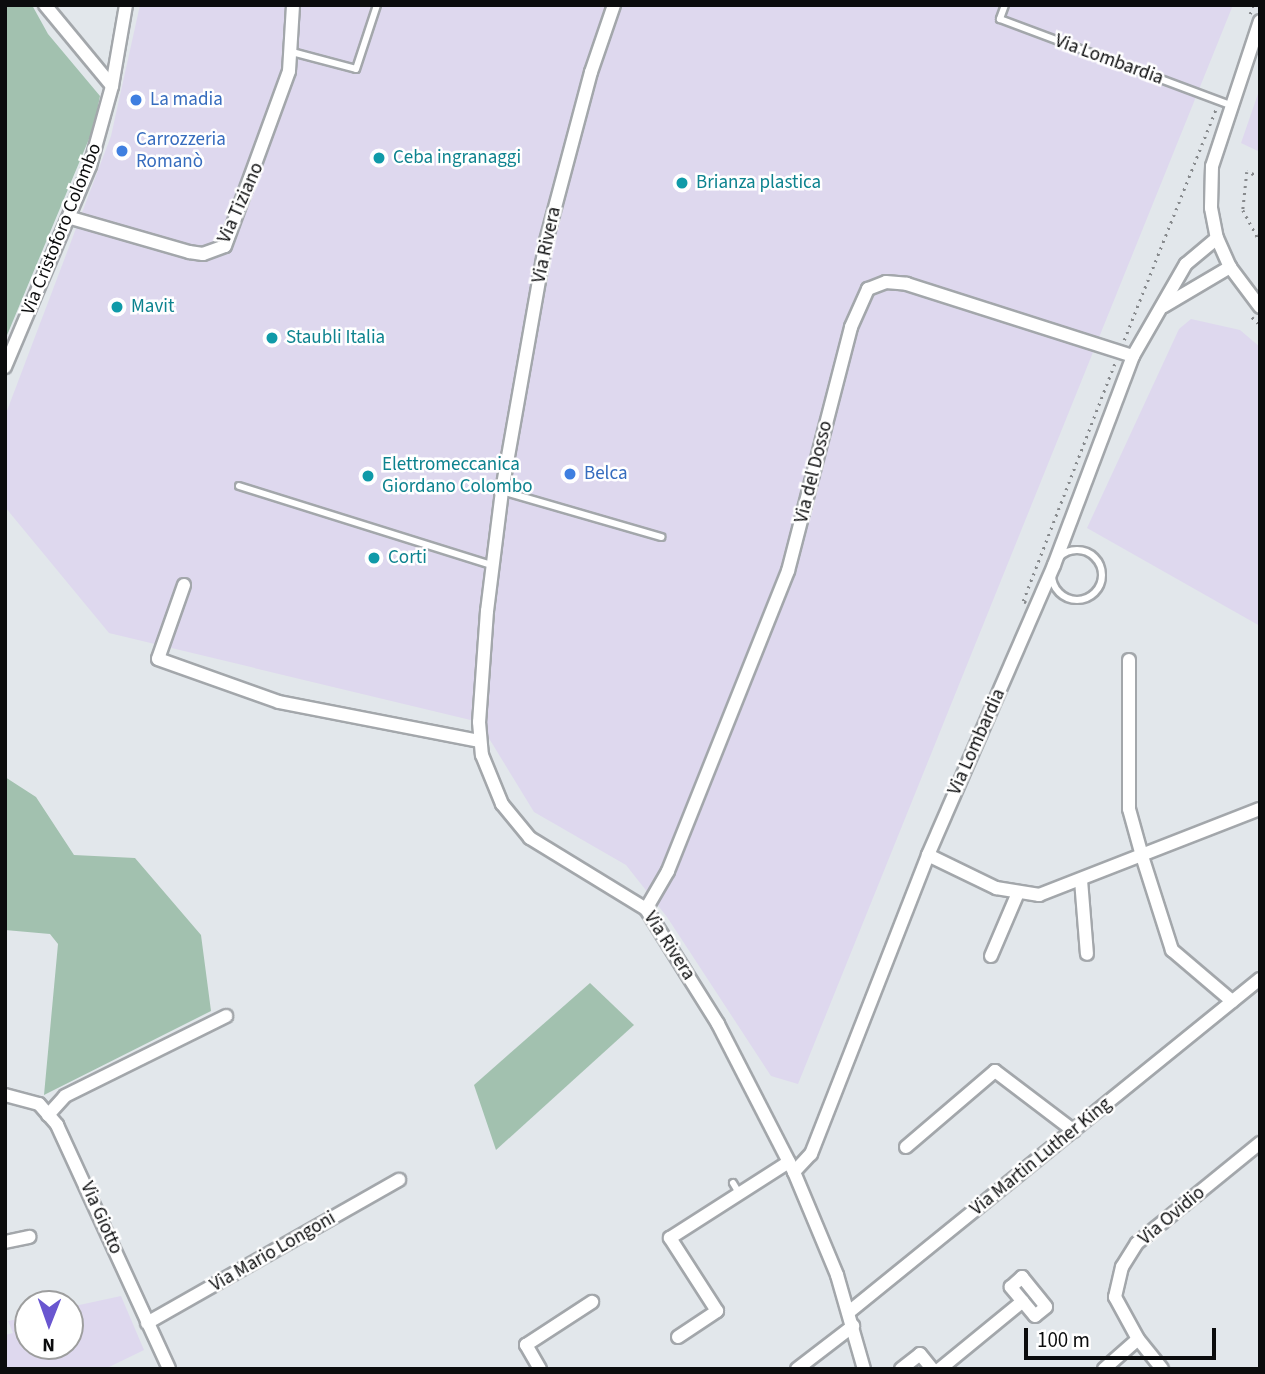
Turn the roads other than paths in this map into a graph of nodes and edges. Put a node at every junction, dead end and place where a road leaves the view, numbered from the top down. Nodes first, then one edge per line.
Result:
1 (45, 5) edge
2 (126, 5) edge
3 (293, 5) edge
4 (377, 5) edge
5 (614, 5) edge
6 (1005, 5) edge
7 (1260, 22) edge
8 (292, 52) junction
9 (112, 86) junction
10 (1225, 103) junction
11 (71, 218) junction
12 (1217, 238) junction
13 (1230, 267) junction
14 (1260, 307) edge
15 (1159, 309) junction
16 (1133, 356) junction
17 (5, 367) edge
18 (239, 486) dead end
19 (502, 491) junction
20 (661, 537) dead end
21 (491, 565) junction
22 (1054, 565) junction
23 (184, 585) dead end
24 (1129, 660) dead end
25 (479, 741) junction
26 (1260, 809) edge
27 (928, 855) junction
28 (1142, 856) junction
29 (1081, 880) junction
30 (1017, 895) junction
31 (646, 909) junction
32 (1087, 954) dead end
33 (991, 956) dead end
34 (1260, 979) edge
35 (1232, 1001) junction
36 (226, 1016) dead end
37 (5, 1095) edge
38 (48, 1115) junction
39 (1074, 1131) junction
40 (1259, 1146) edge
41 (906, 1147) dead end
42 (791, 1167) junction
43 (399, 1180) dead end
44 (29, 1237) dead end
45 (5, 1242) edge
46 (1023, 1301) dead end
47 (592, 1302) dead end
48 (849, 1312) junction
49 (147, 1324) junction
50 (853, 1326) junction
51 (678, 1337) dead end
52 (1138, 1339) junction
53 (169, 1369) edge
54 (540, 1369) edge
55 (797, 1369) edge
56 (864, 1369) edge
57 (901, 1369) edge
58 (932, 1369) edge
59 (940, 1369) edge
60 (1104, 1369) edge
61 (1162, 1369) edge

1 - 9 street
2 - 9 street, Via Cristoforo Colombo
3 - 8 street, Via Tiziano
4 - 8 lane
5 - 19 street, Via Rivera
6 - 10 lane, Via Lombardia
7 - 10 street
8 - 11 street, Via Tiziano
9 - 11 street, Via Cristoforo Colombo
10 - 12 street
11 - 17 street, Via Cristoforo Colombo
12 - 13 street
12 - 15 street, Via Lombardia
13 - 14 street
13 - 15 street
15 - 16 street, Via Lombardia
16 - 22 street, Via Lombardia
16 - 31 street, Via del Dosso
18 - 21 lane
19 - 20 lane
19 - 21 street, Via Rivera
21 - 25 street, Via Rivera
22 - 22 lane
22 - 27 street, Via Lombardia
23 - 25 street
24 - 28 street
25 - 31 street, Via Rivera
26 - 28 street
27 - 30 street
27 - 42 street, Via Lombardia
28 - 29 street
28 - 35 street
29 - 30 street
29 - 32 street
30 - 33 street
31 - 42 street, Via Rivera
34 - 35 street, Via Martin Luther King
35 - 39 street, Via Martin Luther King
36 - 38 street
37 - 38 street, Via Giotto
38 - 49 street, Via Giotto
39 - 41 street
39 - 48 street, Via Martin Luther King
40 - 52 street, Via Ovidio
42 - 48 street, Via Rivera
42 - 51 street
43 - 49 street, Via Mario Longoni
44 - 45 street
46 - 59 street
47 - 54 street
48 - 50 street, Via Rivera
49 - 53 street, Via Giotto
50 - 55 street
50 - 56 street, Via Rivera
52 - 60 street
52 - 61 street, Via Ovidio
57 - 58 street

